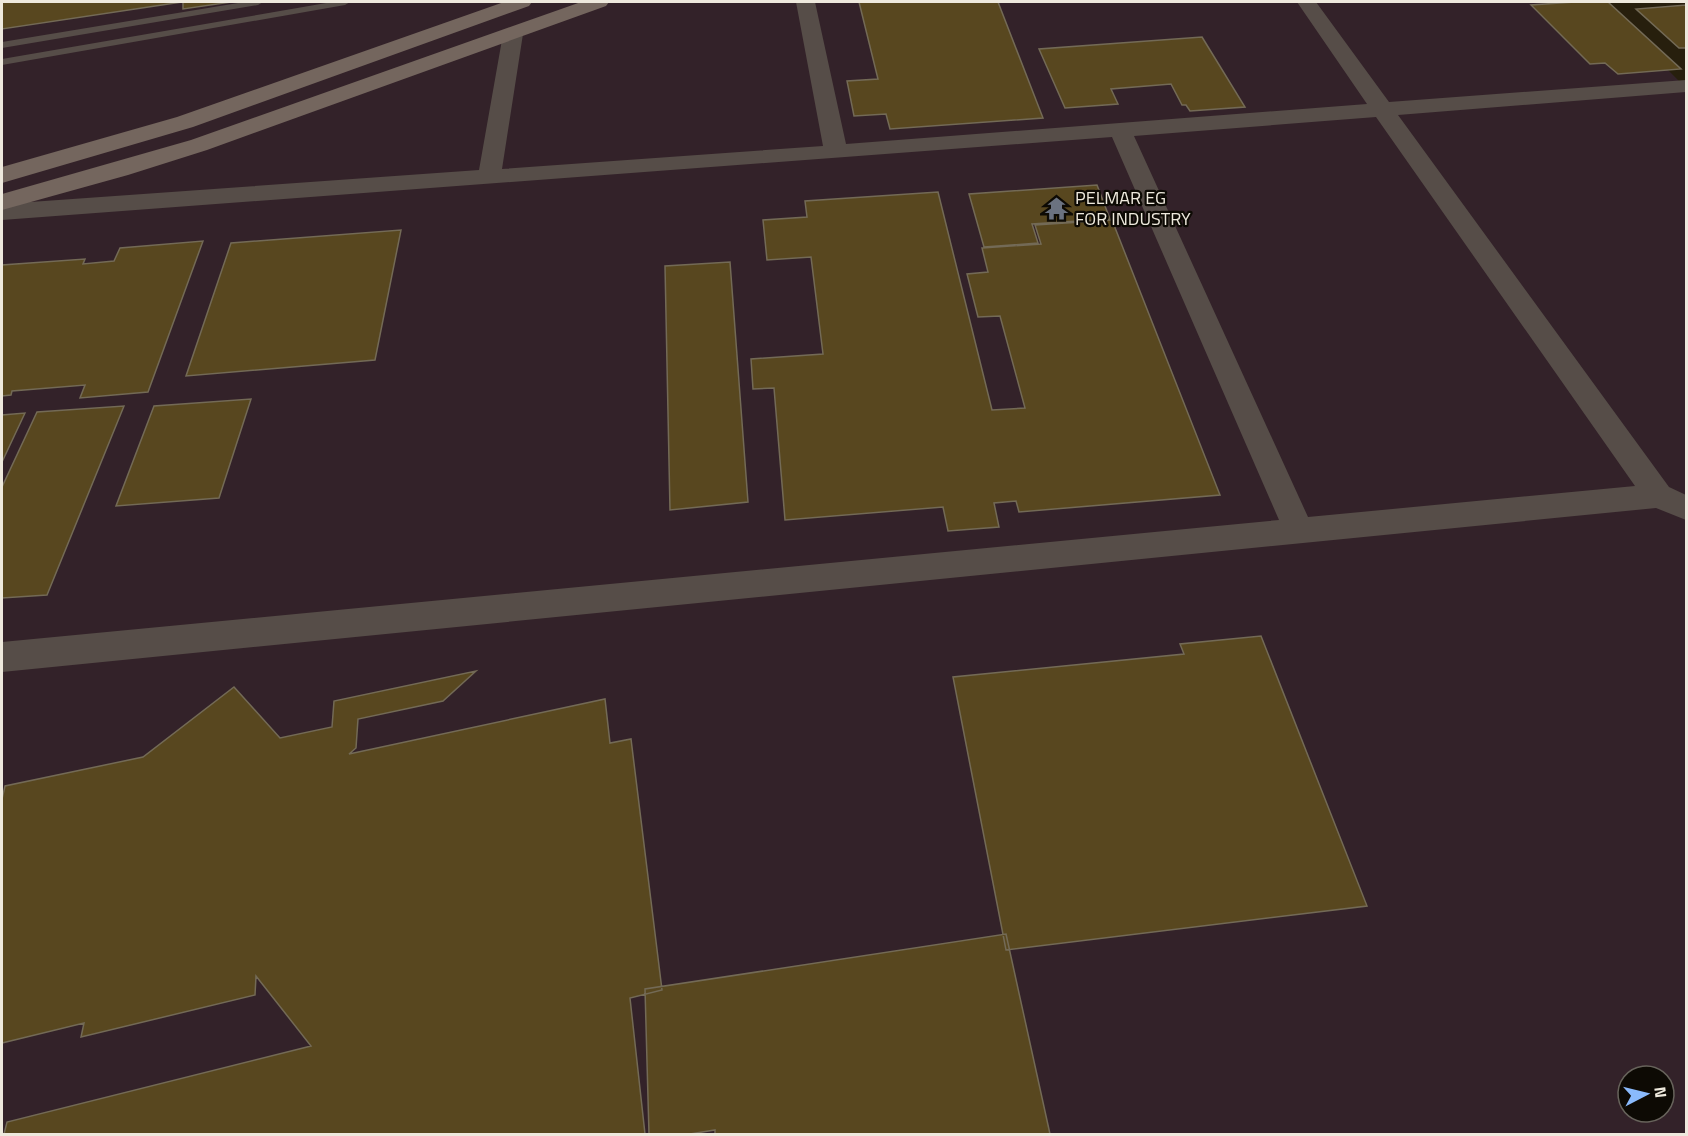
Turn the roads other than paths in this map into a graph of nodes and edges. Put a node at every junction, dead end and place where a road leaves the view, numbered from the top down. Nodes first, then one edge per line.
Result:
1 (258, 2) edge
2 (345, 2) edge
3 (522, 2) edge
4 (599, 2) edge
5 (805, 2) edge
6 (1306, 2) edge
7 (513, 34) junction
8 (2, 45) edge
9 (2, 62) edge
10 (1686, 86) edge
11 (1383, 110) junction
12 (1120, 130) junction
13 (836, 152) junction
14 (2, 174) edge
15 (489, 177) junction
16 (2, 202) edge
17 (2, 212) edge
18 (1658, 496) junction
19 (1686, 508) edge
20 (1299, 531) junction
21 (2, 657) edge

1 - 8 lane
2 - 9 lane
3 - 14 street
4 - 7 street
5 - 13 street
6 - 11 street
7 - 15 street
7 - 16 street
10 - 11 street
11 - 12 street
11 - 18 street
12 - 13 street
12 - 20 street
13 - 15 street
15 - 17 street
18 - 19 street
18 - 20 street
20 - 21 street

